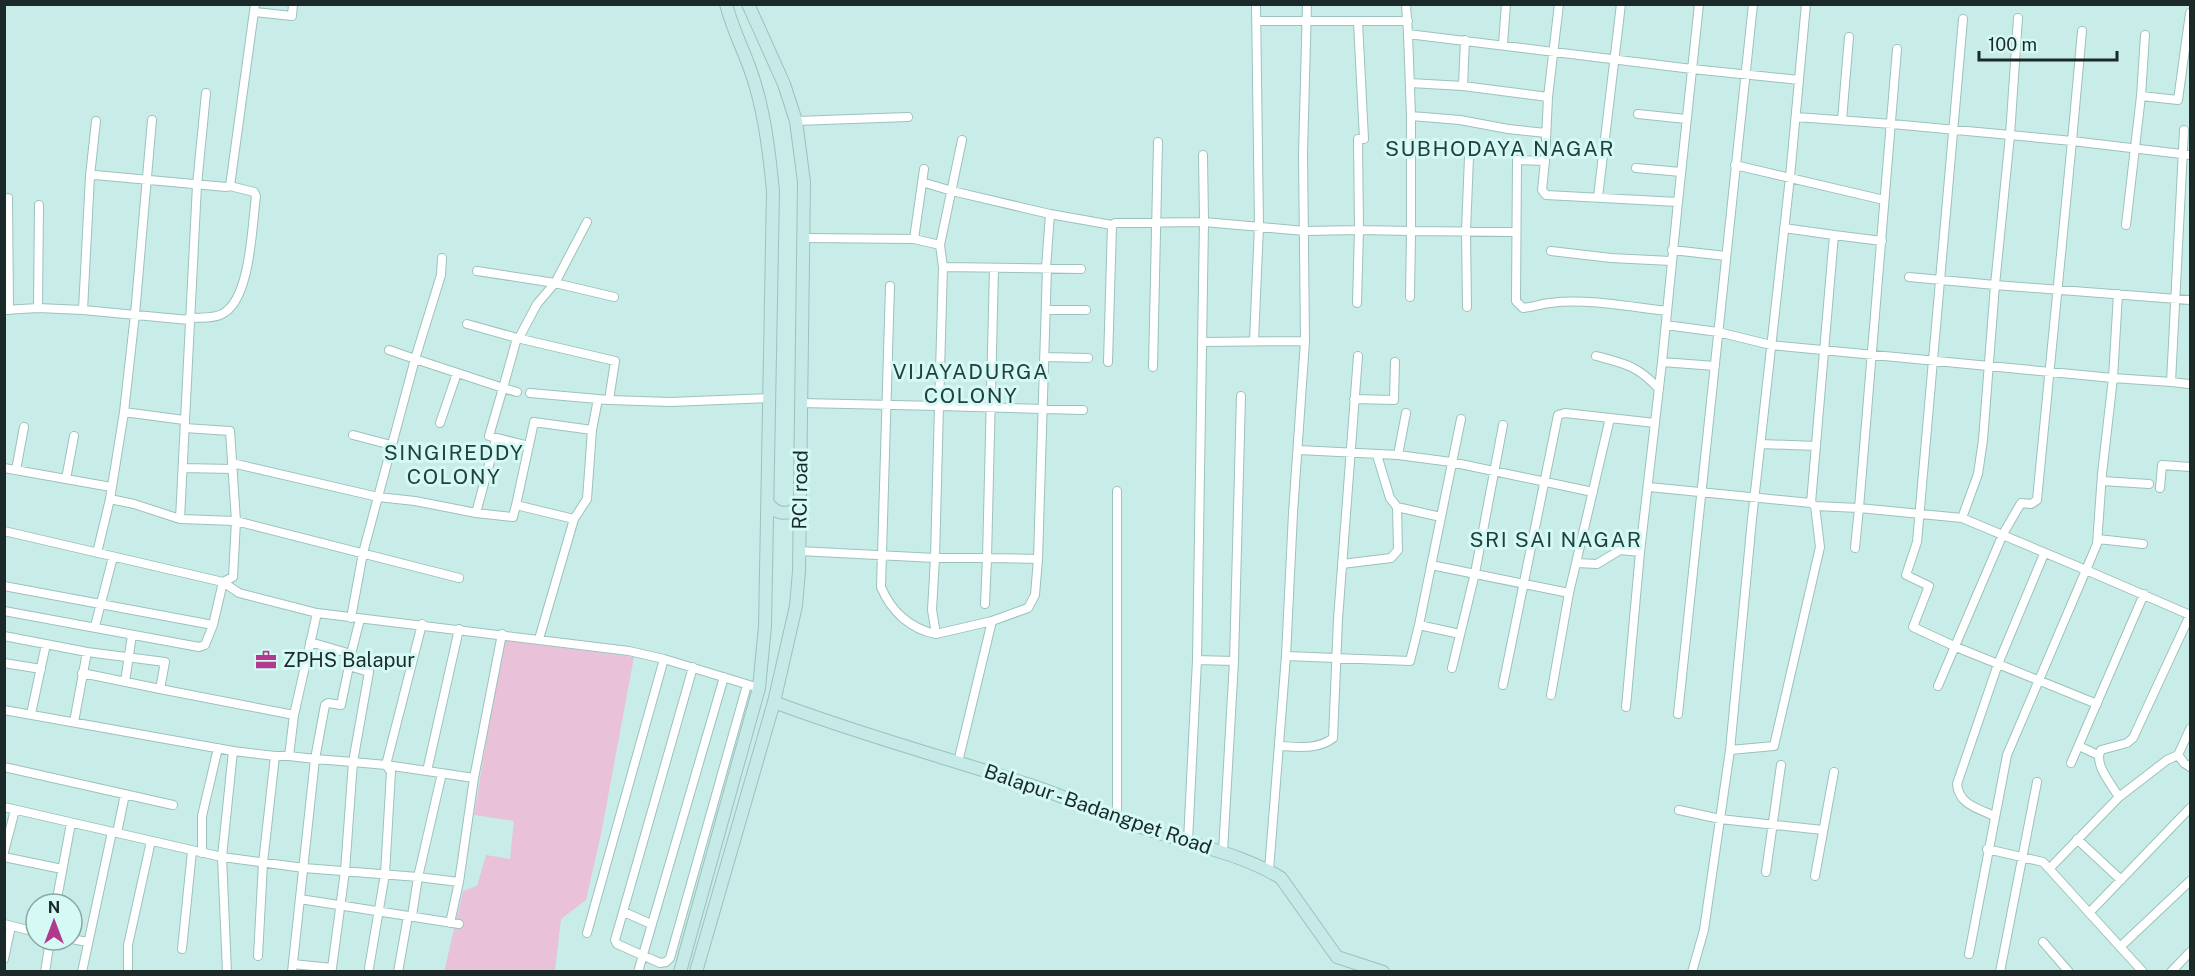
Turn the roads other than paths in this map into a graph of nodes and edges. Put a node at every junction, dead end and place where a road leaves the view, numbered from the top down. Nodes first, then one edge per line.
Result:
1 (293, 4) edge
2 (726, 4) edge
3 (748, 4) edge
4 (1256, 4) edge
5 (1307, 4) edge
6 (1406, 4) edge
7 (1506, 4) edge
8 (1559, 4) edge
9 (1621, 4) edge
10 (1699, 4) edge
11 (1753, 4) edge
12 (1806, 4) edge
13 (2189, 4) edge
14 (255, 8) edge
15 (2190, 12) edge
16 (2018, 18) dead end
17 (1963, 19) dead end
18 (1256, 21) junction
19 (1407, 21) junction
20 (1307, 22) junction
21 (1358, 22) junction
22 (2082, 31) dead end
23 (1408, 34) junction
24 (2145, 35) dead end
25 (1849, 36) dead end
26 (1465, 40) junction
27 (1503, 44) junction
28 (1897, 49) dead end
29 (1553, 50) junction
30 (1613, 58) junction
31 (1692, 69) junction
32 (1745, 75) junction
33 (1799, 80) junction
34 (1410, 83) junction
35 (1463, 86) junction
36 (206, 93) dead end
37 (2141, 96) junction
38 (1548, 97) junction
39 (1638, 114) dead end
40 (1411, 116) junction
41 (908, 117) dead end
42 (1796, 117) junction
43 (1686, 119) junction
44 (153, 120) dead end
45 (1842, 120) junction
46 (96, 121) dead end
47 (796, 121) junction
48 (1892, 123) junction
49 (1953, 129) junction
50 (2184, 130) dead end
51 (1546, 133) junction
52 (2010, 135) junction
53 (962, 140) dead end
54 (2072, 141) junction
55 (1158, 142) dead end
56 (2135, 149) junction
57 (1203, 155) dead end
58 (2186, 155) edge
59 (1469, 157) dead end
60 (1545, 161) junction
61 (1735, 165) junction
62 (1636, 168) dead end
63 (924, 169) dead end
64 (1680, 172) junction
65 (90, 177) junction
66 (1790, 177) junction
67 (147, 180) junction
68 (922, 182) junction
69 (197, 185) junction
70 (230, 186) junction
71 (952, 191) junction
72 (1598, 197) junction
73 (8, 198) dead end
74 (1884, 200) junction
75 (1678, 202) junction
76 (39, 205) dead end
77 (1050, 214) junction
78 (587, 222) dead end
79 (1156, 222) junction
80 (1204, 222) junction
81 (1112, 225) junction
82 (2126, 225) dead end
83 (1259, 226) junction
84 (1784, 228) junction
85 (1359, 230) junction
86 (1305, 231) junction
87 (1411, 231) junction
88 (1466, 231) junction
89 (1516, 232) junction
90 (1834, 235) junction
91 (804, 238) junction
92 (914, 239) junction
93 (1882, 241) junction
94 (940, 245) junction
95 (1672, 250) junction
96 (1551, 251) dead end
97 (1726, 256) junction
98 (442, 258) dead end
99 (1671, 261) junction
100 (943, 267) junction
101 (994, 268) junction
102 (1047, 268) junction
103 (1081, 269) dead end
104 (477, 271) dead end
105 (1909, 277) dead end
106 (1940, 279) junction
107 (555, 283) junction
108 (1995, 285) junction
109 (890, 286) dead end
110 (2056, 290) junction
111 (2118, 294) junction
112 (614, 297) dead end
113 (1410, 297) dead end
114 (2175, 300) junction
115 (2190, 300) edge
116 (1357, 303) dead end
117 (1467, 306) dead end
118 (38, 308) junction
119 (7, 310) edge
120 (82, 310) junction
121 (1046, 310) junction
122 (1086, 310) dead end
123 (1667, 311) junction
124 (135, 314) junction
125 (189, 319) junction
126 (467, 324) dead end
127 (1666, 325) junction
128 (1718, 332) junction
129 (517, 338) junction
130 (1254, 341) junction
131 (1305, 341) junction
132 (1202, 342) junction
133 (1771, 345) junction
134 (389, 350) dead end
135 (1824, 351) junction
136 (1358, 356) dead end
137 (1596, 356) dead end
138 (1873, 356) junction
139 (1045, 357) junction
140 (1088, 358) dead end
141 (415, 359) junction
142 (1933, 360) junction
143 (1108, 362) dead end
144 (1395, 362) dead end
145 (1662, 362) junction
146 (1715, 366) junction
147 (1987, 366) junction
148 (1153, 367) dead end
149 (2049, 371) junction
150 (457, 373) junction
151 (2113, 378) junction
152 (2171, 382) junction
153 (2189, 384) edge
154 (503, 388) junction
155 (1659, 389) junction
156 (517, 392) dead end
157 (530, 393) dead end
158 (1241, 396) dead end
159 (770, 398) junction
160 (598, 399) junction
161 (1354, 399) junction
162 (609, 400) junction
163 (801, 403) junction
164 (887, 405) junction
165 (939, 406) junction
166 (992, 407) junction
167 (1043, 408) junction
168 (1083, 410) dead end
169 (124, 412) junction
170 (1406, 413) dead end
171 (1610, 418) junction
172 (1461, 419) dead end
173 (440, 423) dead end
174 (1655, 423) junction
175 (185, 424) junction
176 (1503, 425) dead end
177 (24, 427) dead end
178 (592, 430) junction
179 (353, 435) dead end
180 (74, 436) dead end
181 (496, 439) junction
182 (1761, 444) junction
183 (391, 445) junction
184 (529, 446) junction
185 (1816, 446) junction
186 (1299, 450) junction
187 (1351, 454) junction
188 (1377, 455) junction
189 (1398, 456) junction
190 (1451, 462) junction
191 (232, 466) junction
192 (2190, 467) edge
193 (4, 468) edge
194 (183, 468) junction
195 (16, 470) junction
196 (1495, 471) junction
197 (66, 479) junction
198 (2102, 481) junction
199 (1544, 483) junction
200 (2149, 484) dead end
201 (111, 487) junction
202 (1648, 487) junction
203 (2160, 488) dead end
204 (1117, 491) dead end
205 (1593, 492) junction
206 (1702, 492) junction
207 (378, 497) junction
208 (1755, 497) junction
209 (110, 499) junction
210 (768, 503) junction
211 (1813, 504) junction
212 (516, 505) junction
213 (800, 506) junction
214 (1396, 507) junction
215 (1859, 508) junction
216 (476, 513) junction
217 (1919, 513) junction
218 (1440, 517) junction
219 (1962, 518) junction
220 (180, 519) junction
221 (574, 519) junction
222 (237, 521) junction
223 (767, 525) junction
224 (799, 525) junction
225 (4, 531) edge
226 (2003, 534) junction
227 (2098, 539) junction
228 (2142, 544) dead end
229 (1855, 548) dead end
230 (799, 551) junction
231 (1640, 552) junction
232 (97, 553) junction
233 (363, 553) junction
234 (2044, 554) junction
235 (881, 555) junction
236 (113, 557) junction
237 (935, 558) junction
238 (987, 558) junction
239 (1038, 559) junction
240 (1577, 563) junction
241 (1342, 564) junction
242 (1431, 565) junction
243 (2086, 570) junction
244 (1475, 573) junction
245 (459, 578) dead end
246 (223, 582) junction
247 (1523, 583) junction
248 (4, 586) edge
249 (1569, 593) junction
250 (2144, 594) junction
251 (100, 604) junction
252 (985, 604) dead end
253 (4, 611) edge
254 (317, 613) junction
255 (2190, 615) edge
256 (351, 618) junction
257 (360, 618) junction
258 (992, 621) junction
259 (422, 624) junction
260 (213, 625) junction
261 (1419, 625) junction
262 (95, 626) junction
263 (459, 629) junction
264 (502, 634) junction
265 (936, 634) junction
266 (1460, 634) junction
267 (132, 635) junction
268 (4, 636) edge
269 (538, 639) junction
270 (310, 642) junction
271 (46, 644) junction
272 (1956, 647) junction
273 (87, 652) junction
274 (351, 654) junction
275 (129, 656) junction
276 (1286, 656) junction
277 (1337, 658) junction
278 (664, 659) junction
279 (1197, 660) junction
280 (1234, 661) junction
281 (4, 663) edge
282 (1998, 664) junction
283 (348, 666) junction
284 (693, 667) junction
285 (1452, 668) dead end
286 (41, 669) junction
287 (82, 673) junction
288 (724, 677) junction
289 (2039, 679) junction
290 (125, 682) junction
291 (1503, 685) dead end
292 (753, 686) junction
293 (1938, 686) dead end
294 (160, 690) junction
295 (1551, 695) dead end
296 (774, 702) junction
297 (2097, 704) junction
298 (1626, 707) dead end
299 (4, 710) edge
300 (31, 714) junction
301 (1678, 714) dead end
302 (294, 715) junction
303 (74, 722) junction
304 (2190, 729) edge
305 (1280, 746) junction
306 (2079, 746) junction
307 (218, 748) junction
308 (1730, 750) junction
309 (233, 751) junction
310 (2098, 755) junction
311 (2178, 755) junction
312 (275, 756) junction
313 (289, 756) junction
314 (315, 759) junction
315 (354, 762) junction
316 (958, 762) junction
317 (2071, 763) dead end
318 (387, 765) junction
319 (1781, 765) dead end
320 (4, 767) edge
321 (2190, 767) edge
322 (427, 771) junction
323 (1834, 772) dead end
324 (442, 773) junction
325 (474, 778) junction
326 (2037, 782) dead end
327 (125, 795) junction
328 (2119, 797) junction
329 (173, 805) dead end
330 (4, 807) edge
331 (2190, 808) edge
332 (15, 810) junction
333 (1679, 810) dead end
334 (1994, 816) junction
335 (1117, 817) junction
336 (1720, 819) junction
337 (71, 823) junction
338 (1772, 825) junction
339 (1823, 830) junction
340 (115, 833) junction
341 (2077, 839) junction
342 (151, 841) junction
343 (1188, 841) junction
344 (1987, 849) junction
345 (192, 851) junction
346 (4, 852) edge
347 (1223, 852) junction
348 (202, 853) junction
349 (4, 857) edge
350 (222, 857) junction
351 (2022, 857) junction
352 (263, 863) junction
353 (304, 868) junction
354 (2049, 868) junction
355 (62, 869) junction
356 (1269, 870) junction
357 (345, 871) junction
358 (1766, 872) dead end
359 (385, 874) junction
360 (1815, 876) dead end
361 (418, 877) junction
362 (2121, 880) junction
363 (459, 882) junction
364 (2190, 882) edge
365 (58, 892) edge
366 (300, 899) junction
367 (340, 904) junction
368 (379, 911) junction
369 (624, 912) junction
370 (2089, 913) junction
371 (410, 916) junction
372 (651, 924) junction
373 (8, 925) edge
374 (24, 929) edge
375 (587, 933) dead end
376 (84, 941) edge
377 (87, 942) junction
378 (2043, 942) dead end
379 (2120, 946) junction
380 (182, 949) dead end
381 (48, 952) edge
382 (2190, 952) edge
383 (1969, 954) dead end
384 (258, 956) dead end
385 (642, 956) junction
386 (4, 959) edge
387 (293, 968) edge
388 (369, 968) dead end
389 (332, 970) edge
390 (45, 972) edge
391 (82, 972) edge
392 (128, 972) edge
393 (227, 972) edge
394 (398, 972) edge
395 (638, 972) edge
396 (680, 972) edge
397 (696, 972) edge
398 (1383, 972) edge
399 (1692, 972) edge
400 (2000, 972) edge
401 (2069, 972) edge
402 (2143, 972) edge
403 (2170, 972) edge

1 - 14 street
2 - 159 main road
3 - 47 main road, RCI road
4 - 18 street
5 - 20 street
6 - 19 street
7 - 27 street
8 - 29 street
9 - 30 street
10 - 31 street
11 - 32 street
12 - 33 street
13 - 15 street
14 - 70 street
15 - 37 street
16 - 52 street
17 - 49 street
18 - 20 street
18 - 83 street
19 - 21 street
19 - 23 street
20 - 21 street
20 - 86 street
21 - 85 street
22 - 54 street
23 - 26 street
23 - 34 street
24 - 37 street
25 - 45 street
26 - 27 street
26 - 35 street
27 - 29 street
28 - 48 street
29 - 30 street
29 - 38 street
30 - 31 street
30 - 72 street
31 - 32 street
31 - 43 street
32 - 33 street
32 - 61 street
33 - 42 street
34 - 35 street
34 - 40 street
35 - 38 street
36 - 69 street
37 - 56 street
38 - 51 street
39 - 43 street
40 - 51 street
40 - 87 street
41 - 47 street
42 - 45 street
42 - 66 street
43 - 64 street
44 - 67 street
45 - 48 street
46 - 65 street
47 - 91 main road, RCI road
48 - 49 street
48 - 74 street
49 - 52 street
49 - 106 street
50 - 58 street
51 - 60 street
52 - 54 street
52 - 108 street
53 - 71 street
54 - 56 street
54 - 110 street
55 - 79 street
56 - 58 street
56 - 82 street
57 - 80 street
58 - 114 street
59 - 88 street
60 - 72 street
60 - 89 street
61 - 66 street
61 - 97 street
62 - 64 street
63 - 68 street
64 - 75 street
65 - 67 street
65 - 120 street
66 - 74 street
66 - 84 street
67 - 69 street
67 - 124 street
68 - 71 street
68 - 92 street
69 - 70 street
69 - 125 street
70 - 125 street
71 - 77 street
71 - 94 street
72 - 75 street
73 - 119 street
74 - 93 street
75 - 95 street
76 - 118 street
77 - 81 street
77 - 102 street
78 - 107 street
79 - 80 street
79 - 81 street
79 - 148 street
80 - 83 street
80 - 132 street
81 - 143 street
83 - 86 street
83 - 130 street
84 - 90 street
84 - 133 street
85 - 86 street
85 - 87 street
85 - 116 street
86 - 131 street
87 - 88 street
87 - 113 street
88 - 89 street
88 - 117 street
89 - 123 street
90 - 93 street
90 - 135 street
91 - 92 street
91 - 163 main road, RCI road
92 - 94 street
93 - 138 street
94 - 100 street
95 - 97 street
95 - 99 street
96 - 99 street
97 - 128 street
98 - 141 street
99 - 123 street
100 - 101 street
100 - 165 street
101 - 102 street
101 - 166 street
102 - 103 street
102 - 121 street
104 - 107 street
105 - 106 street
106 - 108 street
106 - 142 street
107 - 112 street
107 - 129 street
108 - 110 street
108 - 147 street
109 - 164 street
110 - 111 street
110 - 149 street
111 - 114 street
111 - 151 street
114 - 115 street
114 - 152 street
118 - 119 street
118 - 120 street
120 - 124 street
121 - 122 street
121 - 139 street
123 - 127 street
124 - 125 street
124 - 169 street
125 - 175 street
126 - 129 street
127 - 128 street
127 - 145 street
128 - 133 street
128 - 146 street
129 - 154 street
129 - 162 street
130 - 131 street
130 - 132 street
131 - 186 street
132 - 279 street
133 - 135 street
133 - 182 street
134 - 141 street
135 - 138 street
135 - 185 street
136 - 161 street
137 - 155 street
138 - 142 street
138 - 215 street
139 - 140 street
139 - 167 street
141 - 150 street
141 - 183 street
142 - 147 street
142 - 217 street
144 - 161 street
145 - 146 street
145 - 155 street
146 - 206 street
147 - 149 street
147 - 219 street
149 - 151 street
149 - 226 street
150 - 154 street
150 - 173 street
151 - 152 street
151 - 198 street
152 - 153 street
154 - 156 street
154 - 181 street
155 - 174 street
157 - 160 street
158 - 280 street
159 - 162 street
159 - 210 main road
160 - 162 street
160 - 178 street
161 - 187 street
163 - 164 street
163 - 213 main road, RCI road
164 - 165 street
164 - 235 street
165 - 166 street
165 - 237 street
166 - 167 street
166 - 238 street
167 - 168 street
167 - 239 street
169 - 175 street
169 - 201 street
170 - 189 street
171 - 174 street
171 - 199 street
171 - 205 street
172 - 190 street
174 - 202 street
175 - 191 street
175 - 194 street
176 - 196 street
177 - 195 street
178 - 184 street
178 - 221 street
179 - 183 street
180 - 197 street
181 - 184 street
181 - 216 street
182 - 185 street
182 - 208 street
183 - 207 street
184 - 212 street
185 - 211 street
186 - 187 street
186 - 276 street
187 - 188 street
187 - 241 street
188 - 189 street
188 - 214 street
189 - 190 street
190 - 196 street
190 - 218 street
191 - 194 street
191 - 207 street
191 - 222 street
192 - 203 street
193 - 195 street
194 - 220 street
195 - 197 street
196 - 199 street
196 - 244 street
197 - 201 street
198 - 200 street
198 - 227 street
199 - 205 street
199 - 247 street
201 - 209 street
202 - 206 street
202 - 231 street
204 - 335 street
205 - 240 street
206 - 208 street
206 - 301 street
207 - 216 street
207 - 233 street
208 - 211 street
208 - 308 street
209 - 220 street
209 - 232 street
210 - 213 main road
210 - 223 main road
211 - 215 street
211 - 308 street
212 - 216 street
212 - 221 street
213 - 224 main road, RCI road
214 - 218 street
214 - 241 street
215 - 217 street
215 - 229 street
217 - 219 street
217 - 272 street
218 - 242 street
219 - 226 street
220 - 222 street
221 - 269 street
222 - 233 street
222 - 246 street
223 - 224 main road
223 - 292 main road
224 - 230 main road, RCI road
225 - 232 street
226 - 234 street
226 - 272 street
227 - 228 street
227 - 243 street
230 - 235 street
230 - 296 main road, RCI road
231 - 240 street
231 - 298 street
232 - 236 street
233 - 245 street
233 - 256 street
234 - 243 street
234 - 282 street
235 - 237 street
235 - 265 street
236 - 246 street
236 - 251 street
237 - 238 street
237 - 265 street
238 - 239 street
238 - 252 street
239 - 258 street
240 - 249 street
241 - 277 street
242 - 244 street
242 - 261 street
243 - 250 street
243 - 289 street
244 - 247 street
244 - 266 street
246 - 254 street
246 - 260 street
247 - 249 street
247 - 291 street
248 - 251 street
249 - 295 street
250 - 255 street
250 - 297 street
251 - 260 street
251 - 262 street
253 - 262 street
254 - 256 street
254 - 270 street
255 - 310 street
256 - 257 street
257 - 259 street
257 - 274 street
258 - 265 street
258 - 316 street
259 - 263 street
259 - 318 street
260 - 267 street
261 - 266 street
261 - 277 street
262 - 267 street
263 - 264 street
263 - 322 street
264 - 269 street
264 - 325 street
266 - 285 street
267 - 275 street
268 - 271 street
269 - 278 street
270 - 274 street
270 - 302 street
271 - 273 street
271 - 286 street
272 - 282 street
272 - 293 street
273 - 275 street
273 - 287 street
274 - 283 street
275 - 290 street
275 - 294 street
276 - 277 street
276 - 305 street
277 - 305 street
278 - 284 street
278 - 375 street
279 - 280 street
279 - 343 street
280 - 347 street
281 - 286 street
282 - 289 street
282 - 334 street
283 - 314 street
283 - 315 street
284 - 288 street
284 - 369 street
286 - 300 street
287 - 290 street
287 - 303 street
288 - 292 street
288 - 372 street
289 - 297 street
289 - 334 street
290 - 294 street
292 - 385 street
292 - 396 main road
294 - 302 street
296 - 316 main road, Balapur - Badangpet Road
296 - 397 main road, RCI road
297 - 306 street
299 - 300 street
300 - 303 street
302 - 313 street
303 - 307 street
304 - 311 street
305 - 356 street
306 - 310 street
306 - 317 street
307 - 309 street
307 - 348 street
308 - 336 street
309 - 312 street
309 - 350 street
310 - 328 street
311 - 321 street
311 - 328 street
312 - 313 street
312 - 352 street
313 - 314 street
314 - 315 street
314 - 353 street
315 - 318 street
315 - 357 street
316 - 335 main road, Balapur - Badangpet Road
318 - 322 street
318 - 359 street
319 - 338 street
320 - 327 street
322 - 324 street
323 - 339 street
324 - 325 street
324 - 361 street
325 - 363 street
326 - 351 street
327 - 329 street
327 - 340 street
328 - 341 street
330 - 332 street
331 - 362 street
332 - 337 street
332 - 346 street
333 - 336 street
334 - 344 street
335 - 343 main road, Balapur - Badangpet Road
336 - 338 street
336 - 399 street
337 - 340 street
337 - 355 street
338 - 339 street
338 - 358 street
339 - 360 street
340 - 342 street
340 - 377 street
341 - 354 street
341 - 362 street
342 - 345 street
342 - 392 street
343 - 347 main road, Balapur - Badangpet Road
344 - 351 street
344 - 383 street
345 - 348 street
345 - 380 street
347 - 356 main road, Balapur - Badangpet Road
348 - 350 street
349 - 355 street
350 - 352 street
350 - 393 street
351 - 354 street
351 - 400 street
352 - 353 street
352 - 384 street
353 - 357 street
353 - 366 street
354 - 370 street
355 - 365 street
356 - 398 main road, Balapur - Badangpet Road
357 - 359 street
357 - 367 street
359 - 361 street
359 - 368 street
361 - 363 street
361 - 371 street
362 - 370 street
363 - 371 street
364 - 379 street
366 - 367 street
366 - 387 street
367 - 368 street
367 - 389 street
368 - 371 street
368 - 388 street
369 - 372 street
369 - 385 street
370 - 379 street
371 - 394 street
372 - 385 street
373 - 374 street
373 - 386 street
376 - 377 street
377 - 391 street
378 - 401 street
379 - 402 street
381 - 390 street
382 - 403 street
385 - 395 street
387 - 389 street

